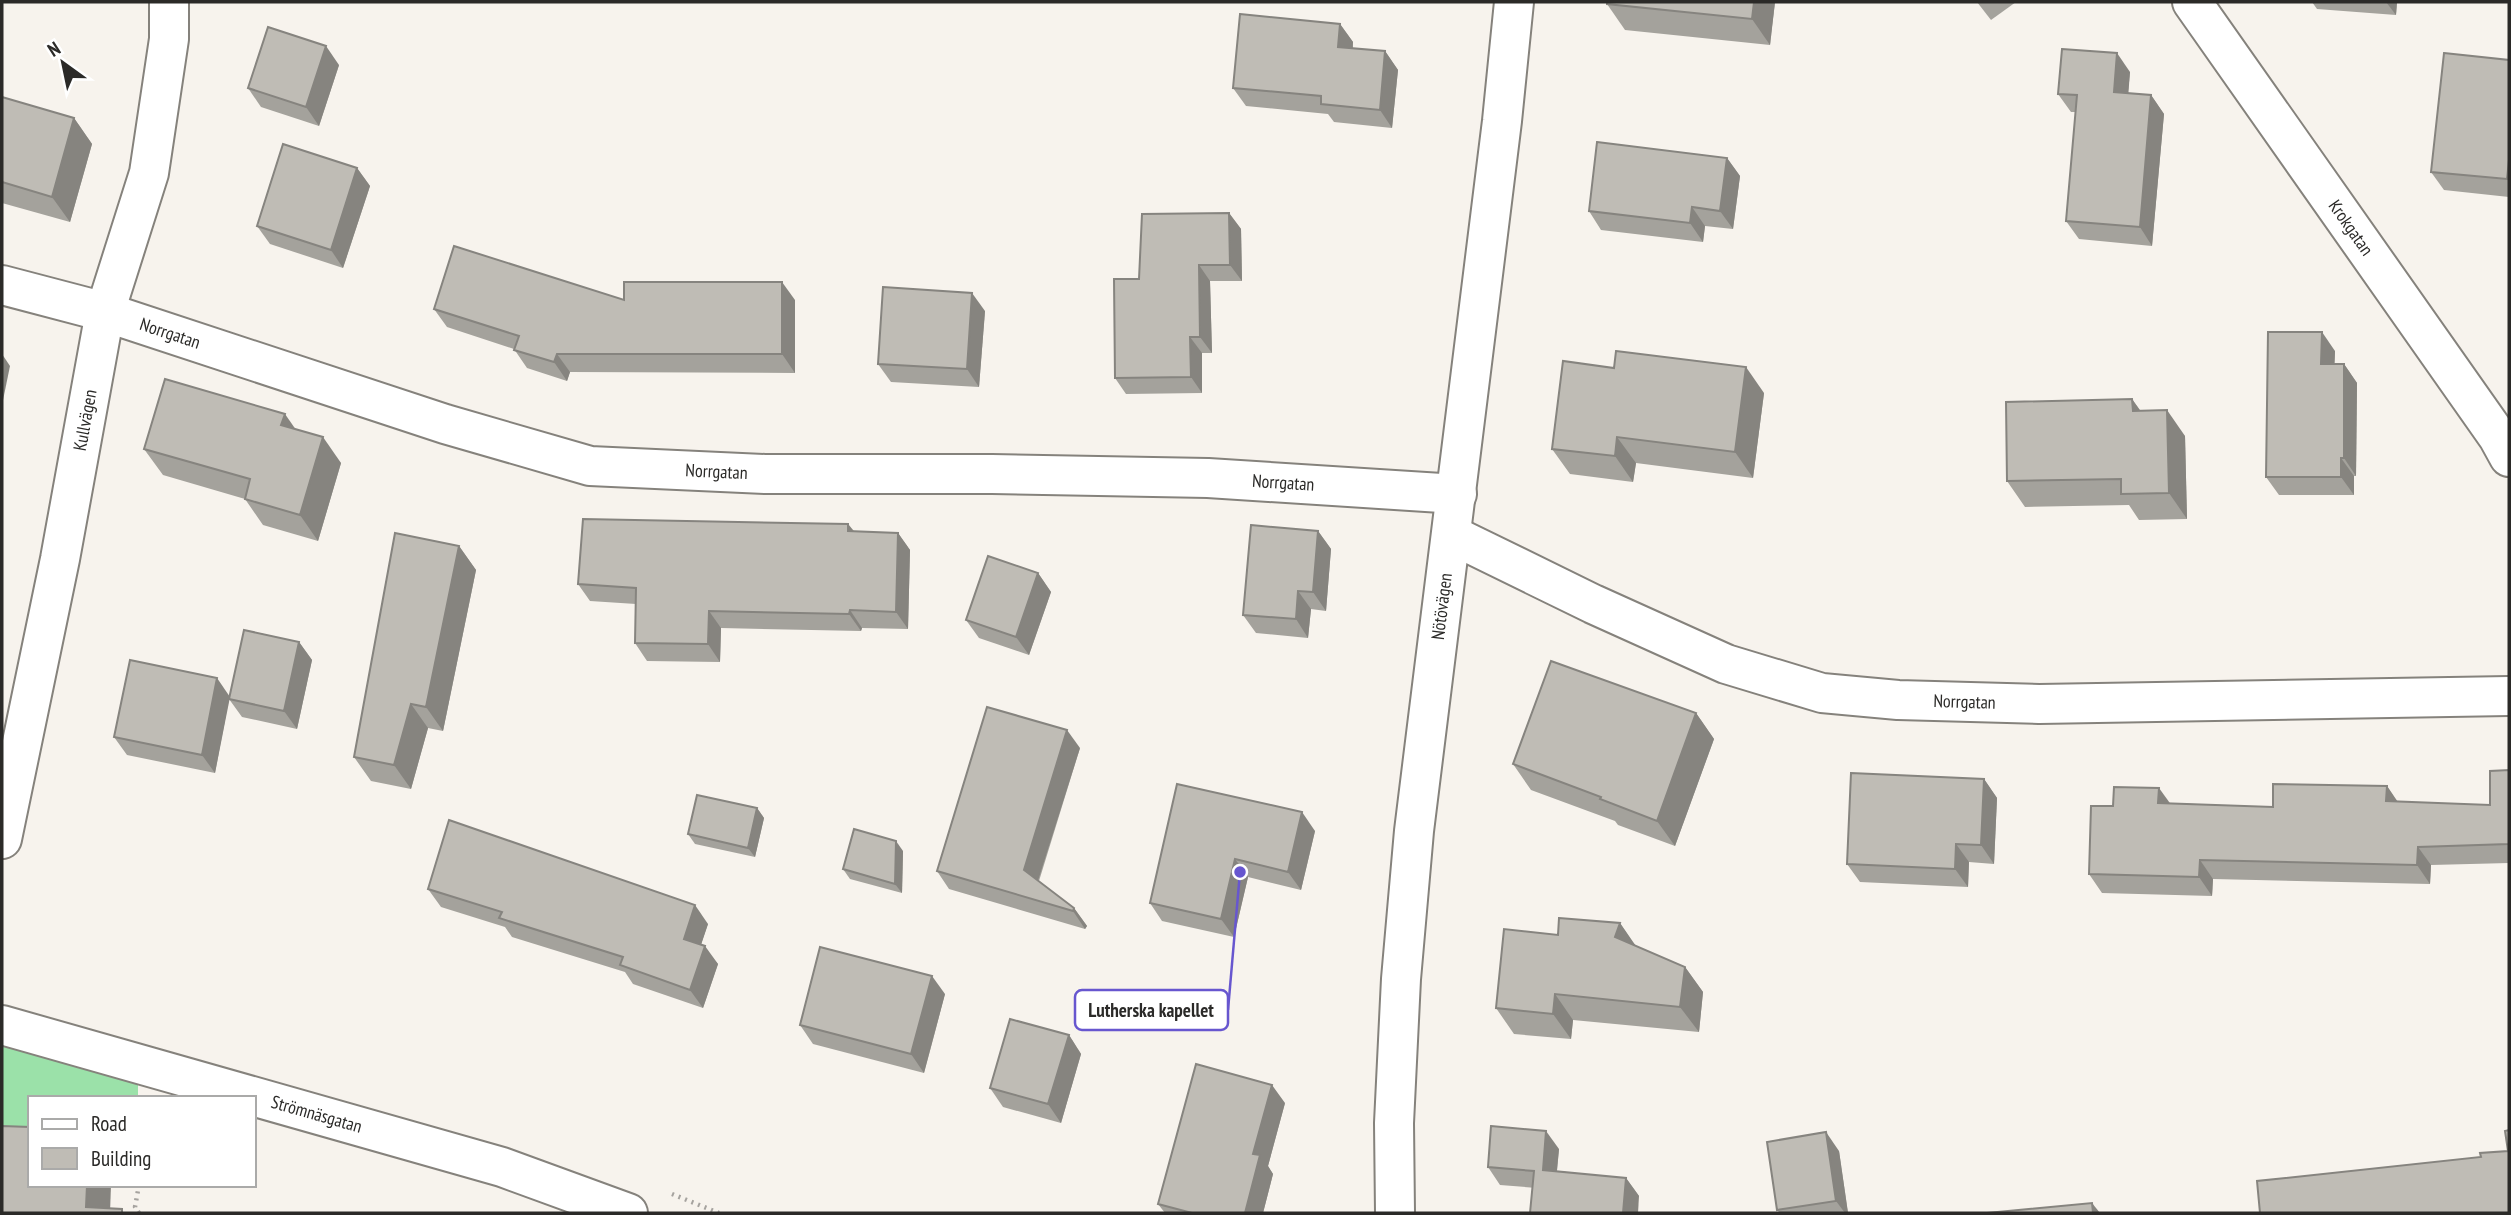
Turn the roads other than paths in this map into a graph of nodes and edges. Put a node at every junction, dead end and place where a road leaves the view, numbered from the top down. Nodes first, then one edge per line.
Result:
1 (169, 2) edge
2 (1514, 2) edge
3 (2192, 2) edge
4 (2, 285) edge
5 (106, 312) junction
6 (2509, 457) edge
7 (1457, 494) junction
8 (1452, 535) junction
9 (2509, 696) edge
10 (2, 839) edge
11 (2, 1025) edge
12 (252, 1096) edge
13 (256, 1097) edge
14 (628, 1213) edge
15 (1395, 1213) edge

1 - 5 street, Kullvägen
2 - 7 street, Nötövägen
3 - 6 street, Krokgatan
4 - 5 street, Norrgatan
5 - 7 street, Norrgatan
5 - 10 street, Kullvägen
7 - 8 street, Nötövägen
8 - 9 street, Norrgatan
8 - 15 street, Nötövägen
11 - 12 street, Strömnäsgatan
13 - 14 street, Strömnäsgatan

